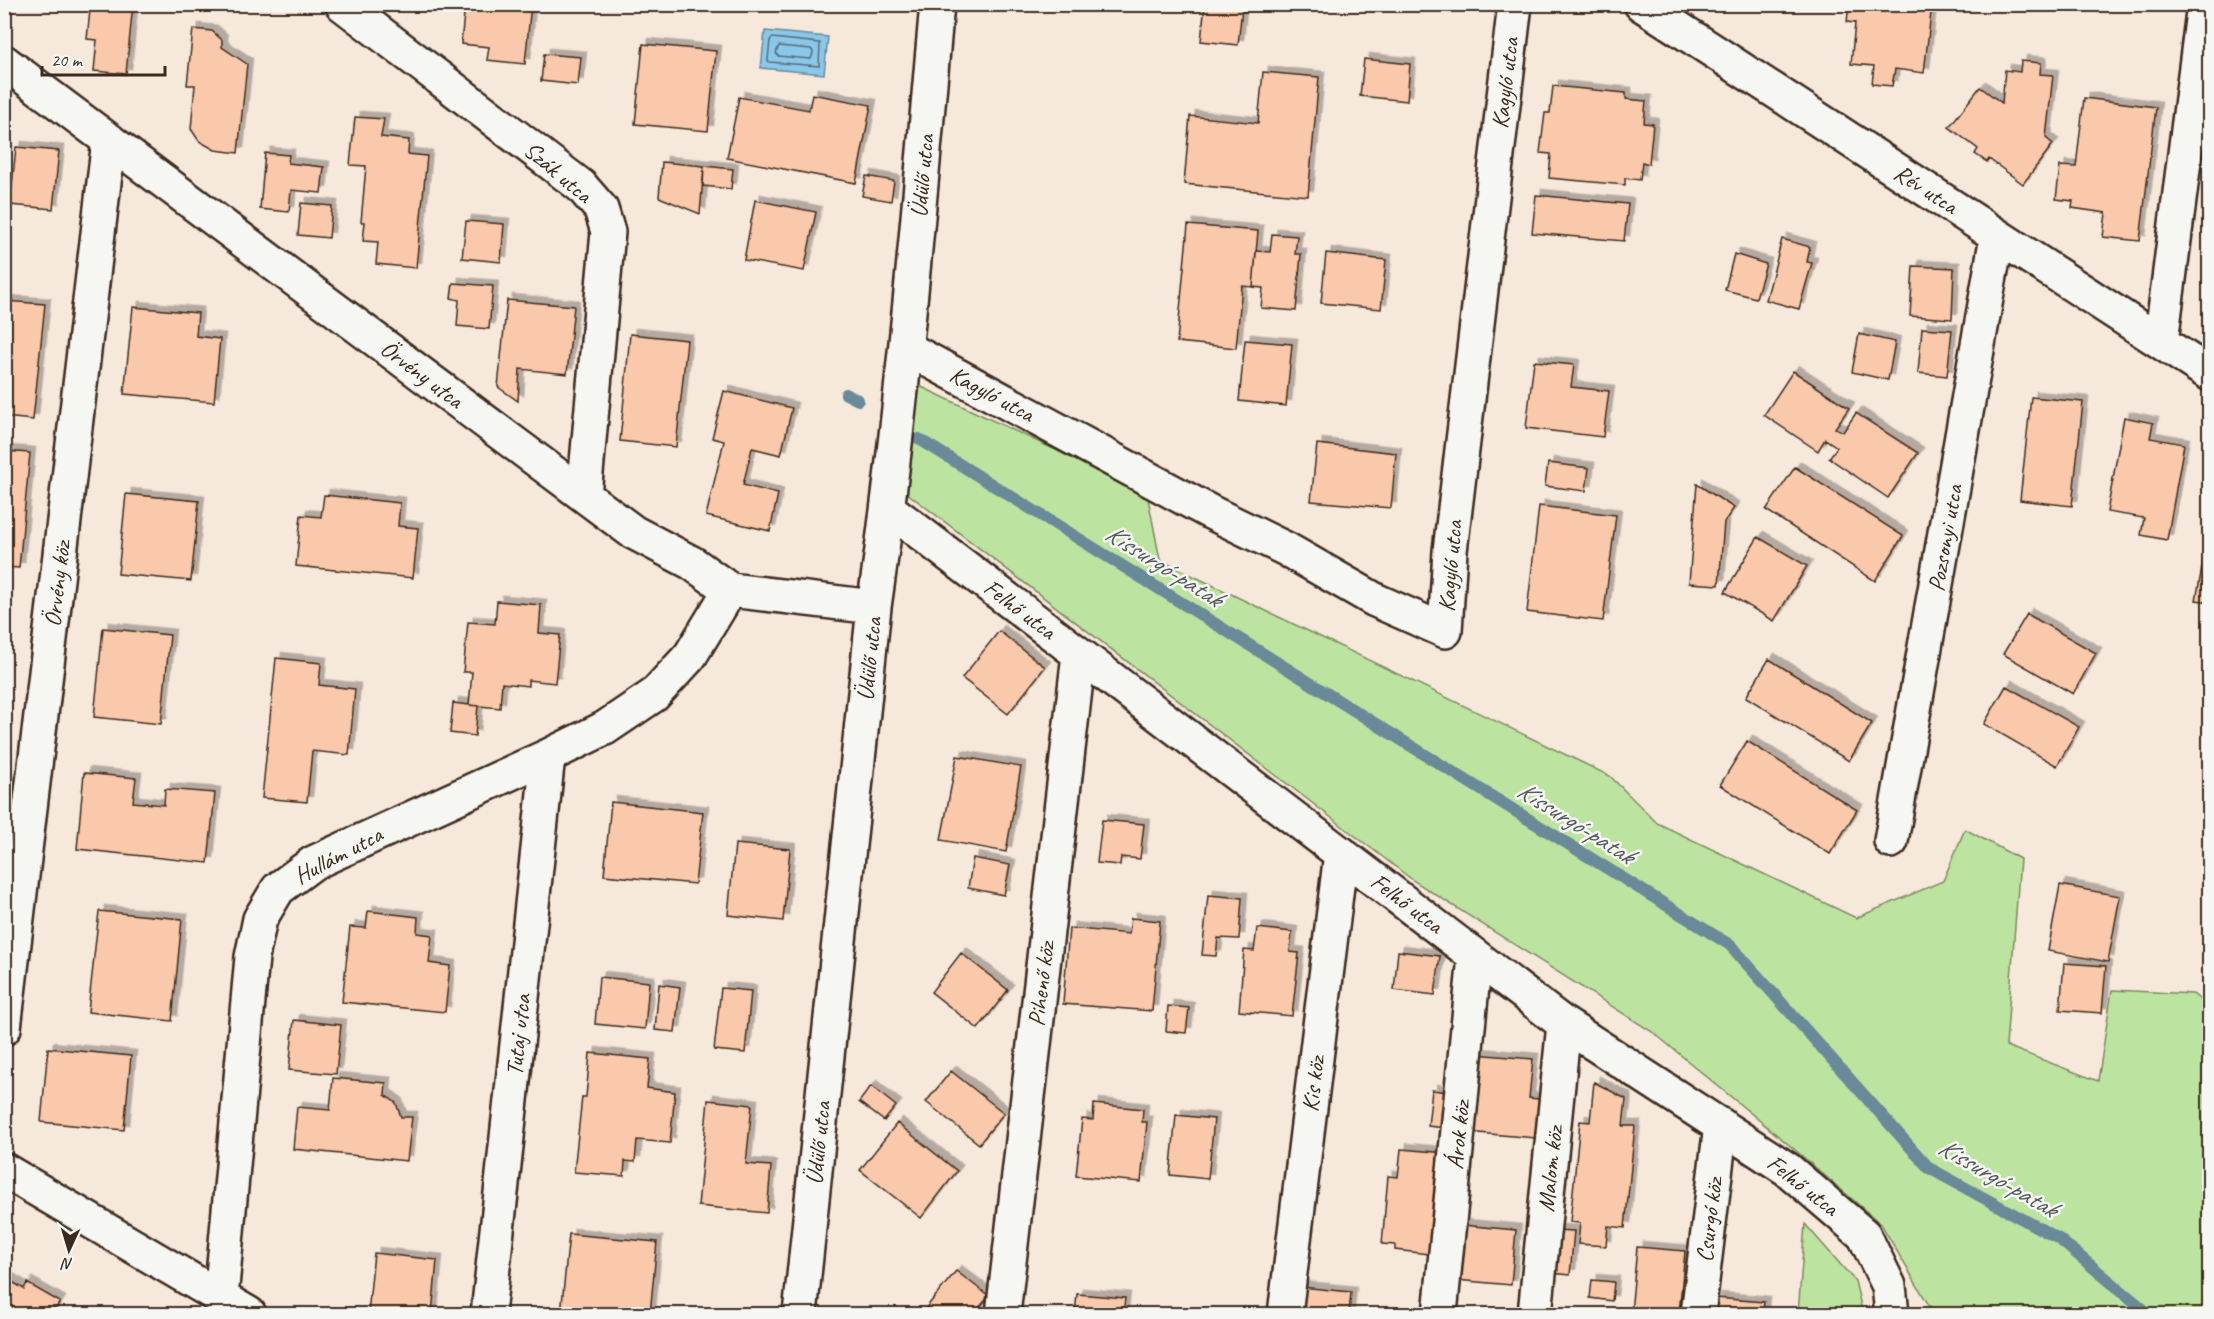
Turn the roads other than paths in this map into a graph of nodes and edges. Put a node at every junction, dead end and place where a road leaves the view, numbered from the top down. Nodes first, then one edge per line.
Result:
1 (342, 4) edge
2 (937, 4) edge
3 (1515, 4) edge
4 (2204, 4) edge
5 (1646, 6) edge
6 (4, 62) edge
7 (109, 140) junction
8 (1997, 236) junction
9 (2161, 342) junction
10 (906, 348) junction
11 (2210, 374) edge
12 (584, 495) junction
13 (889, 509) junction
14 (730, 590) junction
15 (874, 607) junction
16 (1079, 654) junction
17 (548, 756) junction
18 (1891, 841) dead end
19 (1341, 853) junction
20 (1475, 956) junction
21 (1564, 1024) junction
22 (4, 1028) edge
23 (1721, 1125) junction
24 (4, 1170) edge
25 (235, 1306) edge
26 (488, 1314) edge
27 (800, 1314) edge
28 (1003, 1314) edge
29 (1285, 1314) edge
30 (1440, 1314) edge
31 (1535, 1314) edge
32 (1698, 1314) edge
33 (1893, 1314) edge

1 - 12 street, Szák utca
2 - 10 street, Üdülő utca
3 - 10 street, Kagyló utca
4 - 9 street
5 - 8 street, Rév utca
6 - 7 street, Örvény utca
7 - 12 street, Örvény utca
7 - 22 street, Örvény köz
8 - 9 street, Rév utca
8 - 18 street, Pozsonyi utca
9 - 11 street, Rév utca
10 - 13 street, Üdülő utca
12 - 14 street, Örvény utca
13 - 15 street, Üdülő utca
13 - 16 street, Felhő utca
14 - 15 street, Örvény utca
14 - 17 street, Hullám utca
15 - 27 street, Üdülő utca
16 - 19 street, Felhő utca
16 - 28 street, Pihenő köz
17 - 25 street, Hullám utca
17 - 26 street, Tutaj utca
19 - 20 street, Felhő utca
19 - 29 street, Kis köz
20 - 21 street, Felhő utca
20 - 30 street, Árok köz
21 - 23 street, Felhő utca
21 - 31 street, Malom köz
23 - 32 street, Csurgó köz
23 - 33 street, Felhő utca
24 - 25 street

